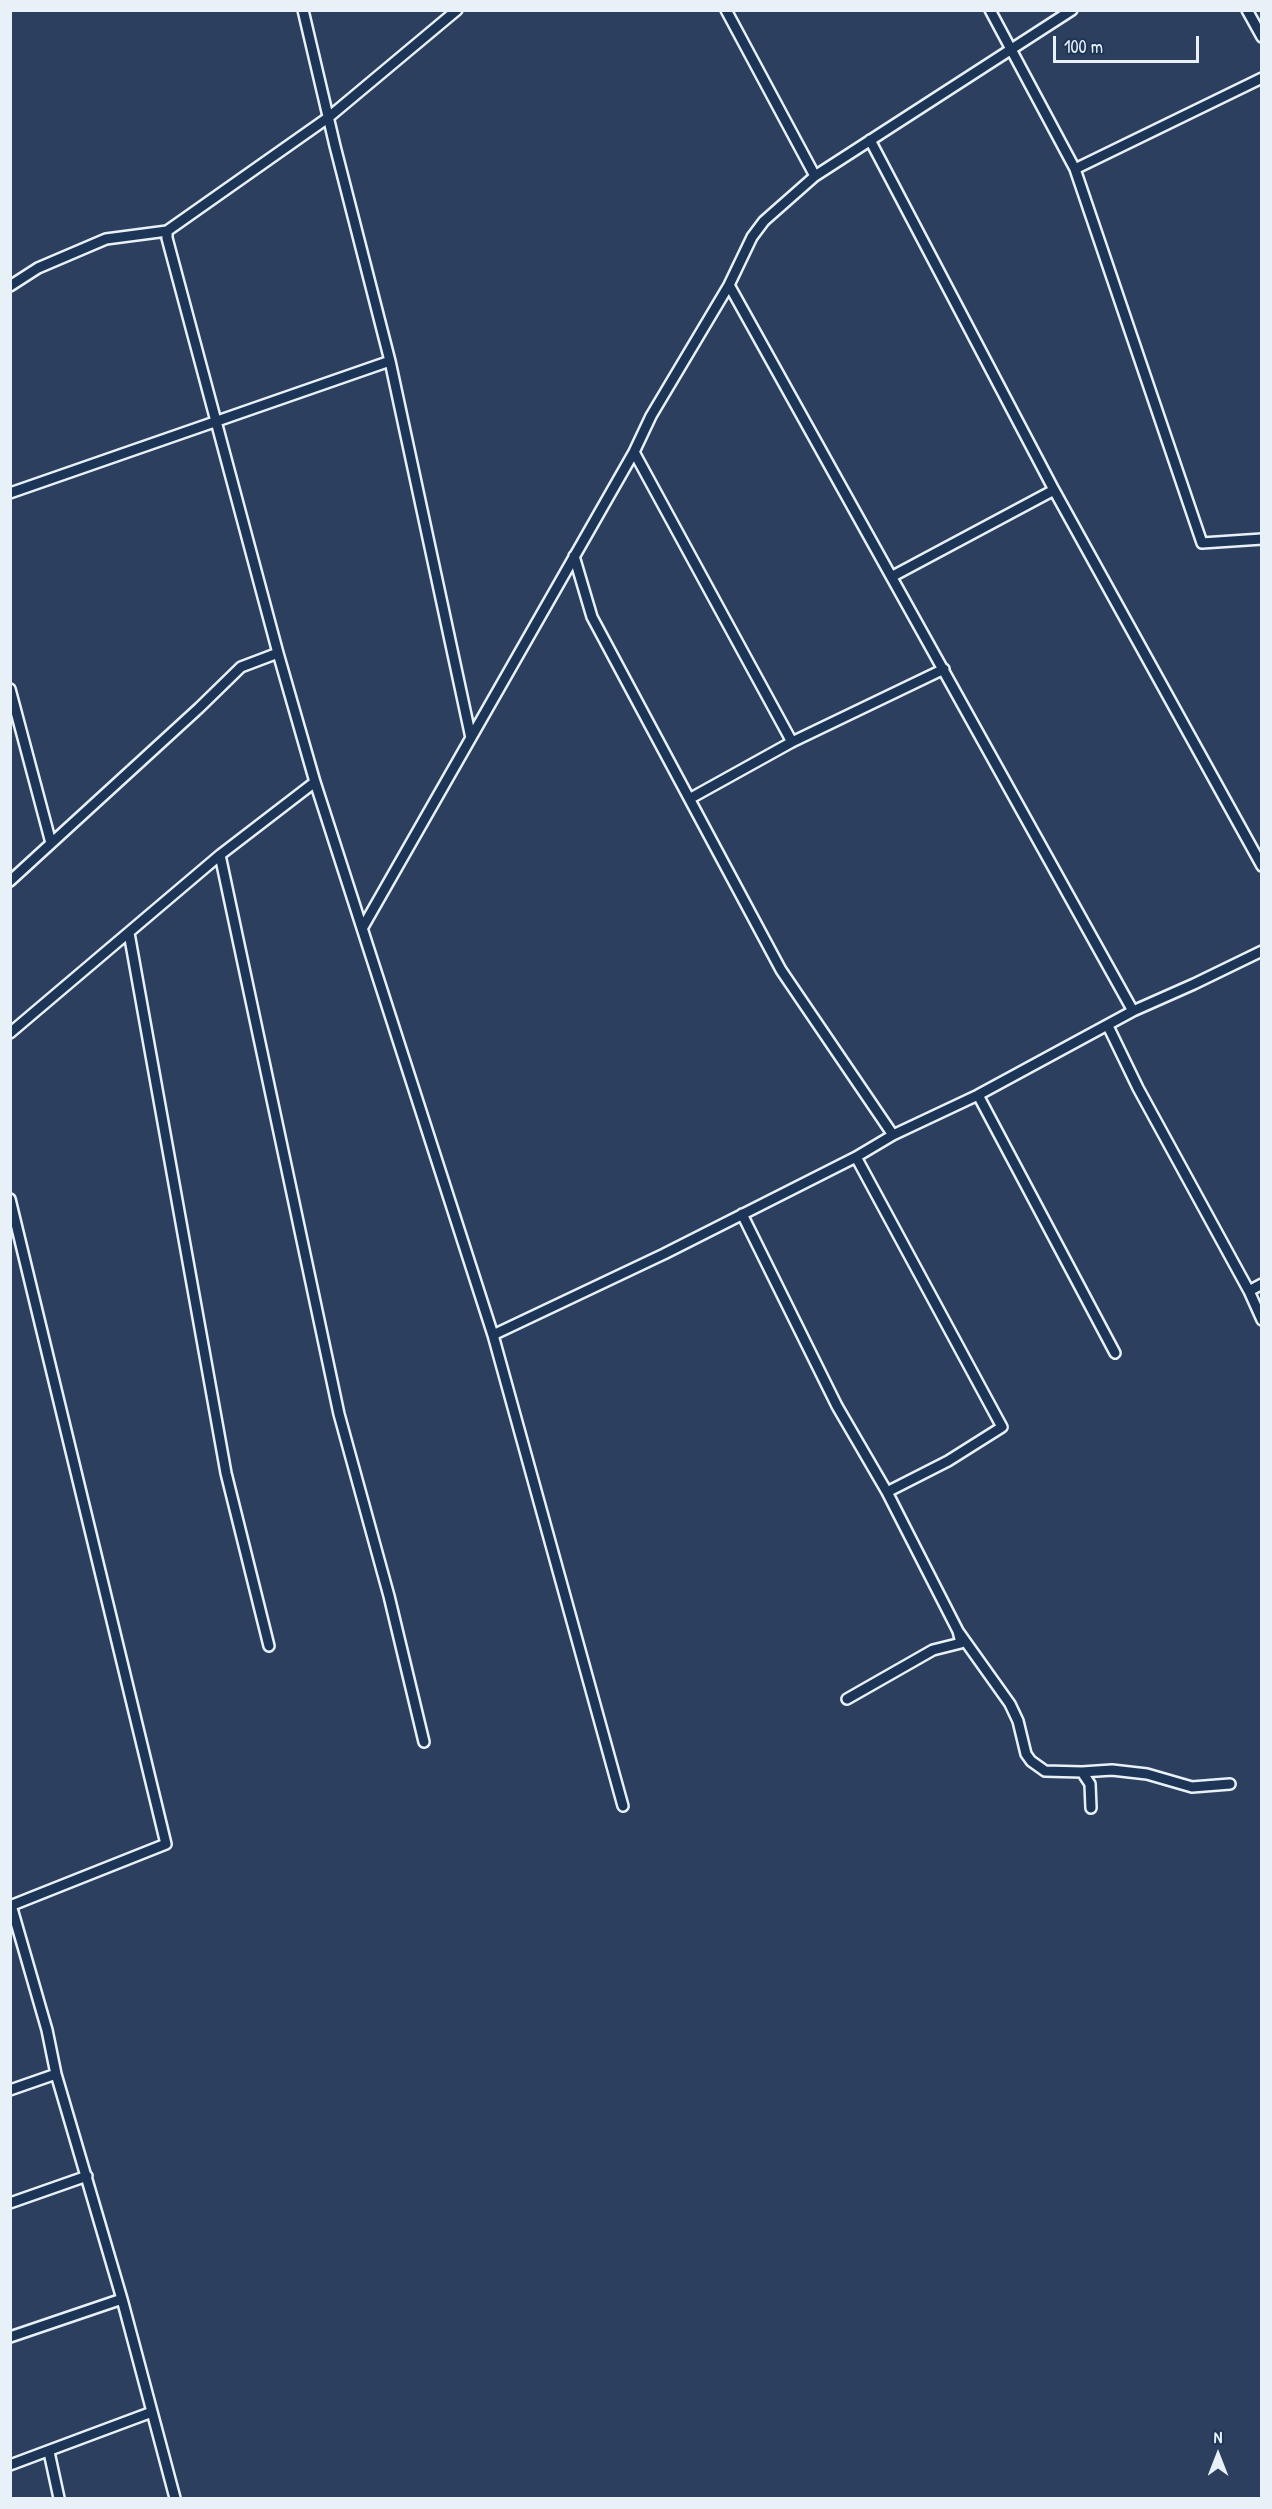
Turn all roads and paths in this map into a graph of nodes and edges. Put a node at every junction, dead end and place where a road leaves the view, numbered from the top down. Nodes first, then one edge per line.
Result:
1 (303, 10) edge
2 (457, 10) edge
3 (726, 10) edge
4 (990, 10) edge
5 (1072, 10) edge
6 (1247, 10) edge
7 (1262, 37) edge
8 (1011, 50) junction
9 (1262, 78) edge
10 (329, 117) junction
11 (870, 140) junction
12 (1075, 169) junction
13 (815, 176) junction
14 (167, 231) junction
15 (729, 285) junction
16 (10, 286) edge
17 (390, 362) junction
18 (215, 422) junction
19 (634, 452) junction
20 (1054, 490) junction
21 (10, 493) edge
22 (1262, 539) edge
23 (574, 556) junction
24 (892, 576) junction
25 (278, 653) junction
26 (944, 669) junction
27 (10, 689) edge
28 (471, 738) junction
29 (792, 742) junction
30 (315, 782) junction
31 (691, 798) junction
32 (51, 843) junction
33 (220, 855) junction
34 (1262, 866) edge
35 (10, 881) edge
36 (363, 927) junction
37 (129, 933) junction
38 (1262, 951) edge
39 (1133, 1011) junction
40 (1108, 1026) junction
41 (10, 1034) edge
42 (978, 1095) junction
43 (892, 1135) junction
44 (856, 1157) junction
45 (10, 1199) edge
46 (742, 1214) junction
47 (1262, 1284) edge
48 (1249, 1291) junction
49 (1262, 1320) edge
50 (493, 1335) junction
51 (1114, 1353) dead end
52 (887, 1492) junction
53 (958, 1631) junction
54 (269, 1646) dead end
55 (847, 1699) dead end
56 (424, 1742) dead end
57 (1082, 1772) junction
58 (1230, 1784) dead end
59 (623, 1806) dead end
60 (1091, 1808) dead end
61 (11, 1906) edge
62 (56, 2074) junction
63 (10, 2090) edge
64 (87, 2176) junction
65 (10, 2203) edge
66 (122, 2299) junction
67 (10, 2337) edge
68 (152, 2412) junction
69 (49, 2452) junction
70 (10, 2465) edge
71 (59, 2499) edge
72 (175, 2499) edge

1 - 10 street
2 - 10 street
3 - 13 street
4 - 8 street
5 - 8 street
6 - 7 street
8 - 11 street
8 - 12 street
9 - 12 street
10 - 14 street
10 - 17 street
11 - 13 street
11 - 20 street
12 - 22 street
13 - 15 street
14 - 16 street
14 - 18 street
15 - 19 street
15 - 24 street
17 - 18 street
17 - 28 street
18 - 21 street
18 - 25 street
19 - 23 street
19 - 29 street
20 - 24 street
20 - 34 street
23 - 28 street
23 - 31 street
24 - 26 street
25 - 30 street
25 - 32 street
26 - 29 street
26 - 39 street
27 - 32 street
28 - 36 street
29 - 31 street
30 - 33 street
30 - 36 street
31 - 43 street
32 - 35 street
33 - 37 street
33 - 56 street
36 - 50 street
37 - 41 street
37 - 54 street
38 - 39 street
39 - 40 street
40 - 42 street
40 - 48 street
42 - 43 street
42 - 51 street
43 - 44 street
44 - 46 street
44 - 52 street
45 - 61 street
46 - 50 street
46 - 52 street
47 - 48 street
48 - 49 street
50 - 59 street
52 - 53 street
53 - 55 street
53 - 57 street
57 - 58 street
57 - 60 street
61 - 62 street
62 - 63 street
62 - 64 street
64 - 65 street
64 - 66 street
66 - 67 street
66 - 68 street
68 - 69 street
68 - 72 street
69 - 70 street
69 - 71 street

